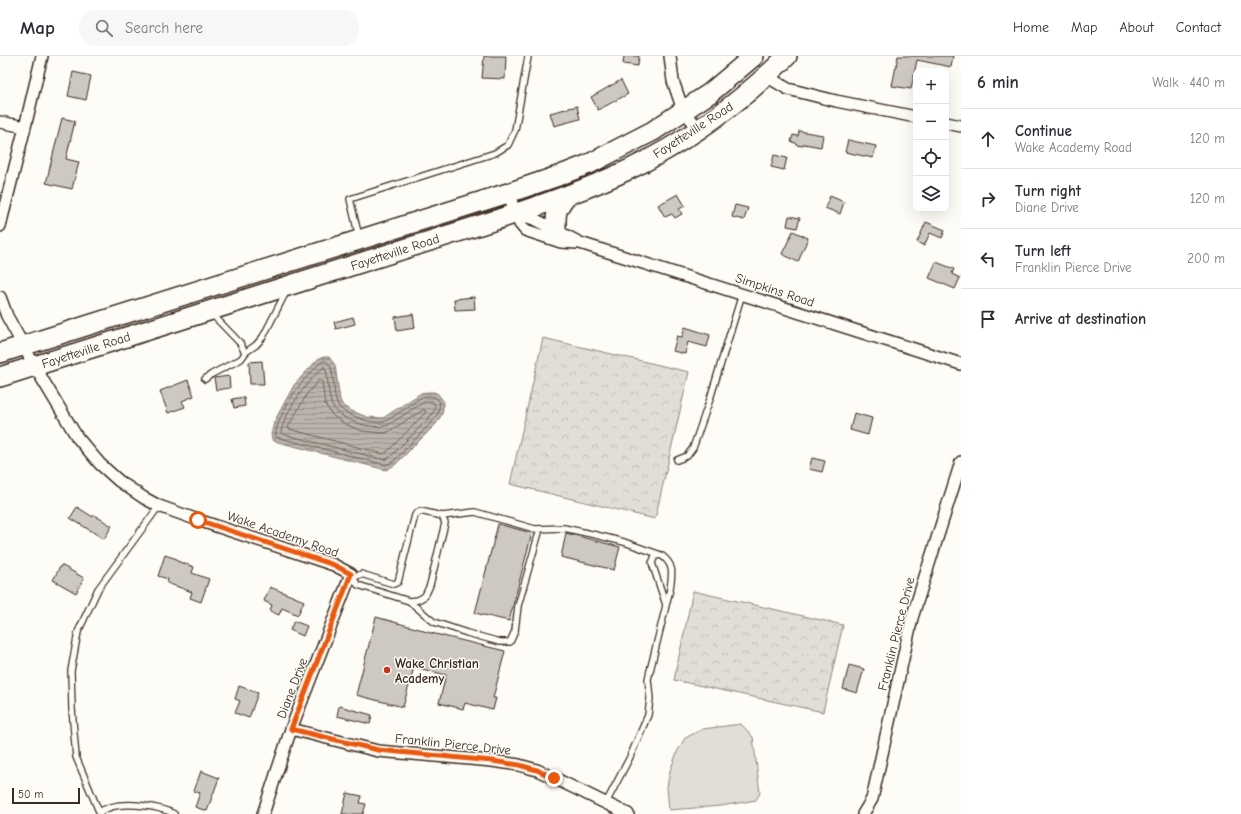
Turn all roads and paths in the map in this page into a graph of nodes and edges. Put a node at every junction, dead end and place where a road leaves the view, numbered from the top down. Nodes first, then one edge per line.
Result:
1 (42, 56) edge
2 (670, 56) edge
3 (754, 56) edge
4 (787, 56) edge
5 (528, 57) dead end
6 (766, 76) junction
7 (684, 110) junction
8 (913, 116) edge
9 (0, 122) edge
10 (949, 124) edge
11 (961, 126) edge
12 (25, 127) junction
13 (698, 128) junction
14 (508, 193) junction
15 (566, 196) junction
16 (516, 213) junction
17 (0, 226) edge
18 (556, 230) junction
19 (360, 239) junction
20 (580, 243) junction
21 (289, 286) junction
22 (742, 294) junction
23 (0, 297) edge
24 (208, 311) junction
25 (24, 346) junction
26 (0, 353) edge
27 (245, 353) junction
28 (961, 364) edge
29 (35, 367) junction
30 (0, 377) edge
31 (205, 379) dead end
32 (677, 460) dead end
33 (961, 462) edge
34 (159, 506) junction
35 (442, 516) junction
36 (540, 529) junction
37 (661, 555) junction
38 (352, 576) junction
39 (409, 601) junction
40 (666, 605) junction
41 (291, 729) junction
42 (606, 803) junction
43 (99, 813) edge
44 (174, 814) edge
45 (263, 814) edge
46 (628, 814) edge
47 (863, 814) edge

1 - 12 street
2 - 7 street
3 - 7 highway, Fayetteville Road
4 - 6 highway, Fayetteville Road
5 - 19 lane
6 - 8 street
6 - 13 highway, Fayetteville Road
7 - 13 street
7 - 14 highway, Fayetteville Road
9 - 12 street
10 - 11 street
12 - 17 street
13 - 15 highway, Fayetteville Road
14 - 16 street, Simpkins Road
14 - 19 highway, Fayetteville Road
15 - 16 highway, Fayetteville Road
15 - 18 highway
16 - 18 street, Simpkins Road
16 - 20 street, Simpkins Road
16 - 21 highway, Fayetteville Road
18 - 20 street, Simpkins Road
19 - 25 highway, Fayetteville Road
20 - 22 street, Simpkins Road
21 - 24 highway, Fayetteville Road
21 - 27 lane
22 - 28 street, Simpkins Road
22 - 32 lane
23 - 25 street, Wake Academy Road
24 - 27 lane
24 - 29 highway, Fayetteville Road
25 - 26 highway, Fayetteville Road
25 - 29 street, Wake Academy Road
27 - 31 lane
29 - 30 highway, Fayetteville Road
29 - 34 street, Wake Academy Road
33 - 47 street, Franklin Pierce Drive
34 - 38 street, Wake Academy Road
34 - 43 lane
35 - 36 lane
35 - 38 lane
35 - 39 lane
36 - 37 lane
36 - 39 lane
37 - 40 lane
37 - 40 lane
38 - 39 lane
38 - 41 street, Diane Drive
40 - 42 lane
41 - 42 street, Franklin Pierce Drive
41 - 45 street, Diane Drive
42 - 46 street, Franklin Pierce Drive
43 - 44 lane

